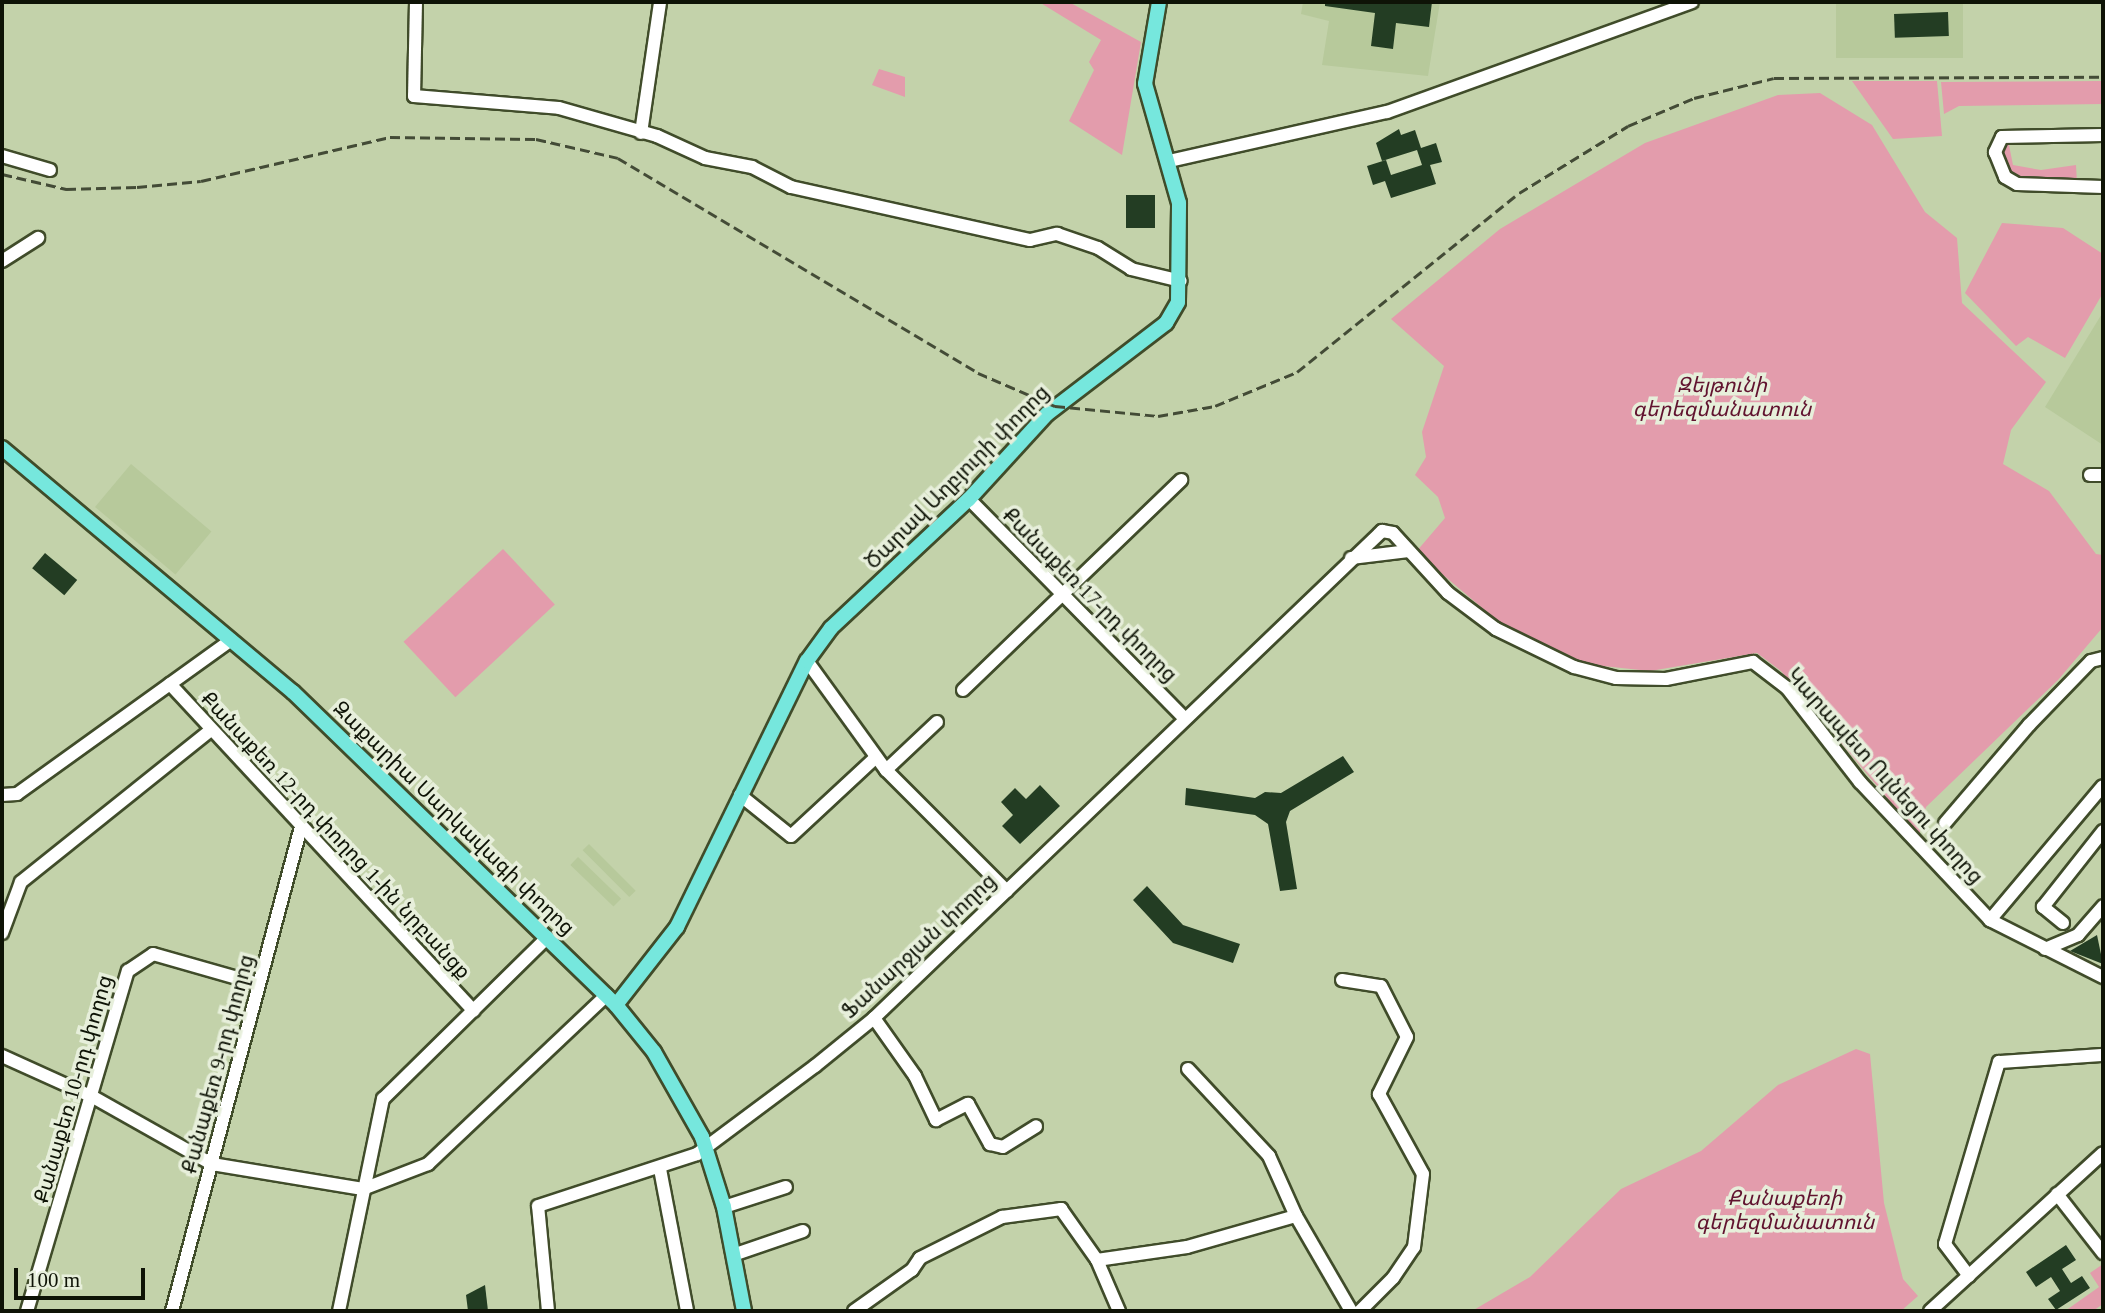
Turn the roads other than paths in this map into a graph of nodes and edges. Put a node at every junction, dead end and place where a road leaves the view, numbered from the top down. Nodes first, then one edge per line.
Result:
1 (416, 2) edge
2 (660, 2) edge
3 (1159, 2) edge
4 (1692, 2) edge
5 (641, 133) junction
6 (2103, 135) edge
7 (2, 156) edge
8 (1169, 161) junction
9 (50, 170) dead end
10 (2103, 187) edge
11 (38, 238) dead end
12 (2, 261) edge
13 (1181, 281) junction
14 (2, 448) edge
15 (1181, 480) dead end
16 (969, 499) junction
17 (1409, 551) junction
18 (1351, 558) junction
19 (1062, 594) junction
20 (231, 640) junction
21 (2103, 658) edge
22 (807, 661) junction
23 (1666, 679) joint
24 (170, 684) junction
25 (963, 690) dead end
26 (1183, 717) junction
27 (937, 722) dead end
28 (211, 730) junction
29 (876, 757) junction
30 (886, 770) junction
31 (2103, 786) edge
32 (2, 795) edge
33 (740, 795) junction
34 (1945, 822) dead end
35 (300, 827) junction
36 (2103, 831) edge
37 (1007, 891) junction
38 (2103, 906) edge
39 (1990, 920) junction
40 (2063, 923) dead end
41 (2, 933) edge
42 (548, 937) junction
43 (2045, 949) junction
44 (2103, 977) edge
45 (1342, 979) dead end
46 (258, 984) junction
47 (611, 1000) junction
48 (474, 1012) junction
49 (874, 1018) junction
50 (2103, 1055) edge
51 (2, 1056) edge
52 (1188, 1069) dead end
53 (93, 1097) junction
54 (1036, 1126) dead end
55 (706, 1147) junction
56 (2103, 1153) edge
57 (2103, 1159) edge
58 (212, 1164) junction
59 (660, 1169) junction
60 (786, 1187) dead end
61 (363, 1189) junction
62 (2058, 1196) junction
63 (724, 1207) junction
64 (1296, 1216) junction
65 (803, 1231) dead end
66 (2103, 1253) edge
67 (733, 1255) junction
68 (1097, 1260) junction
69 (1969, 1276) junction
70 (27, 1311) edge
71 (172, 1311) edge
72 (339, 1311) edge
73 (548, 1311) edge
74 (687, 1311) edge
75 (744, 1311) edge
76 (854, 1311) edge
77 (1119, 1311) edge
78 (1351, 1311) edge
79 (1360, 1311) edge
80 (1932, 1311) edge

1 - 5 street
2 - 5 street
3 - 8 main road, Ծարավ Աղբյուրի փողոց
4 - 8 street
5 - 13 street
6 - 10 street
7 - 9 street
8 - 13 main road, Ծարավ Աղբյուրի փողոց
11 - 12 street
13 - 16 main road, Ծարավ Աղբյուրի փողոց
14 - 20 main road, Զաքարիա Սարկավագի փողոց
15 - 19 street
16 - 19 street, Քանաքեռ 17-րդ փողոց
16 - 22 main road, Ծարավ Աղբյուրի փողոց
17 - 18 street
17 - 18 street, Ֆանարջյան փողոց
17 - 23 street, Ֆանարջյան փողոց
18 - 26 street, Ֆանարջյան փողոց
19 - 25 street
19 - 26 street, Քանաքեռ 17-րդ փողոց
20 - 24 street
20 - 42 main road, Զաքարիա Սարկավագի փողոց
21 - 34 street
22 - 29 street
22 - 33 main road, Ծարավ Աղբյուրի փողոց
23 - 39 street, Կարապետ Ուլնեցու փողոց
24 - 28 street, Քանաքեռ 12-րդ փողոց 1-ին նրբանցք
24 - 32 street
26 - 37 street, Ֆանարջյան փողոց
27 - 30 street
28 - 35 street, Քանաքեռ 12-րդ փողոց 1-ին նրբանցք
28 - 41 street
29 - 30 street
29 - 33 street
30 - 37 street
31 - 39 street
33 - 47 main road, Ծարավ Աղբյուրի փողոց
35 - 46 street, Քանաքեռ 9-րդ փողոց
35 - 48 street, Քանաքեռ 12-րդ փողոց 1-ին նրբանցք
36 - 40 street
37 - 49 street, Ֆանարջյան փողոց
38 - 43 street
39 - 43 street, Կարապետ Ուլնեցու փողոց
42 - 47 main road, Զաքարիա Սարկավագի փողոց
42 - 48 street
43 - 44 street, Կարապետ Ուլնեցու փողոց
45 - 79 street
46 - 53 street, Քանաքեռ 10-րդ փողոց
46 - 58 street, Քանաքեռ 9-րդ փողոց
47 - 55 main road, Զաքարիա Սարկավագի փողոց
47 - 61 street, Ծարավ Աղբյուրի փողոց
48 - 61 street
49 - 54 street
49 - 55 street, Ֆանարջյան փողոց
50 - 69 street
51 - 53 street
52 - 64 street
53 - 58 street
53 - 70 street, Քանաքեռ 10-րդ փողոց
55 - 59 street, Ֆանարջյան փողոց
55 - 63 main road, Զաքարիա Սարկավագի փողոց
56 - 62 street
57 - 62 street
58 - 61 street
58 - 71 street, Քանաքեռ 9-րդ փողոց
59 - 73 street, Ֆանարջյան փողոց
59 - 74 street
60 - 63 street
61 - 72 street
62 - 66 street
62 - 69 street
62 - 80 street
63 - 67 main road, Զաքարիա Սարկավագի փողոց
64 - 68 street
64 - 78 street
65 - 67 street
67 - 75 main road, Զաքարիա Սարկավագի փողոց
68 - 76 street
68 - 77 street
69 - 80 street

